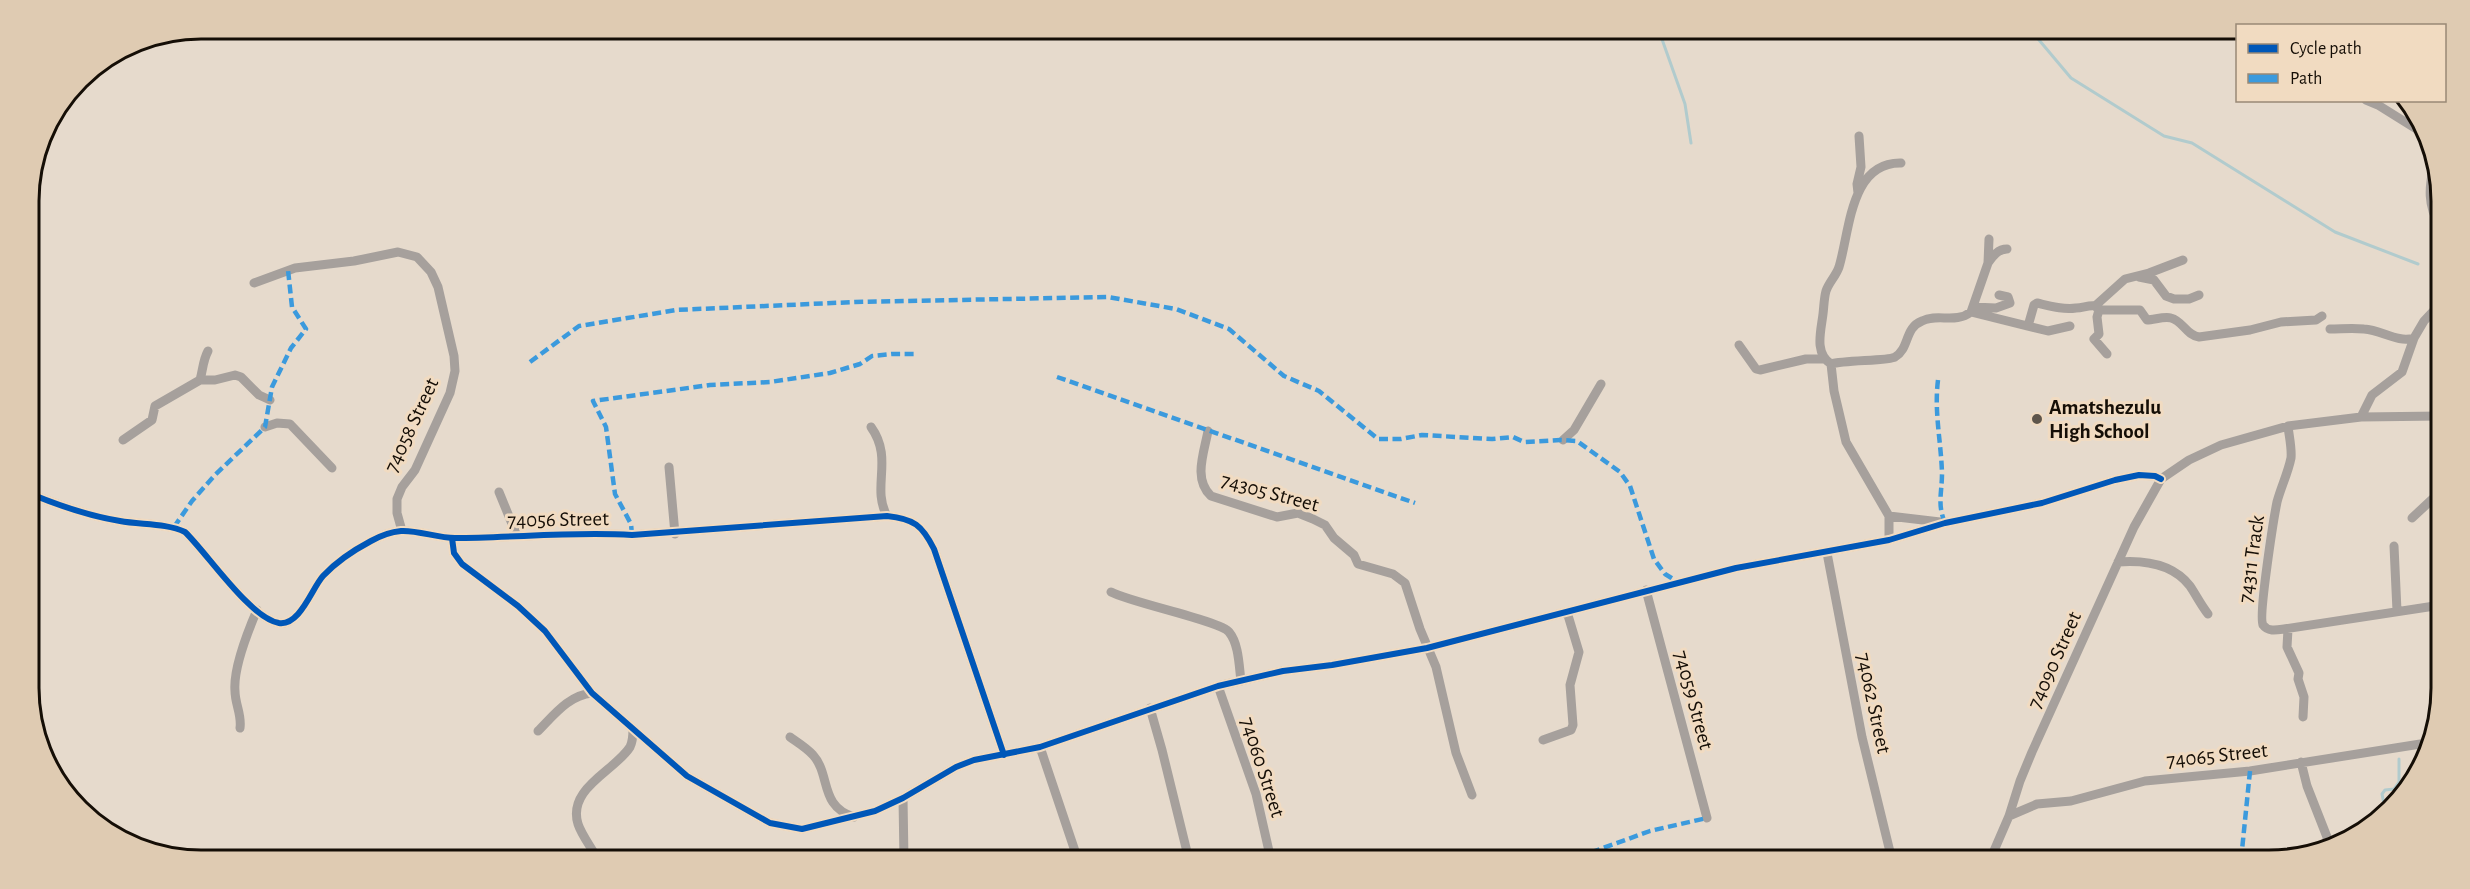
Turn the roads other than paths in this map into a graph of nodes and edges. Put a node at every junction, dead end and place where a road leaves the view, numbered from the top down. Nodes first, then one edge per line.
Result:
1 (2371, 102) edge
2 (2412, 127) edge
3 (1859, 136) dead end
4 (1901, 163) dead end
5 (2430, 189) edge
6 (1858, 193) junction
7 (2431, 206) edge
8 (1989, 239) dead end
9 (2007, 249) dead end
10 (2182, 260) dead end
11 (1988, 263) junction
12 (2164, 267) junction
13 (2134, 276) junction
14 (2156, 282) junction
15 (254, 283) dead end
16 (1999, 295) dead end
17 (2199, 296) dead end
18 (2097, 308) junction
19 (1972, 310) junction
20 (2431, 314) edge
21 (2322, 316) dead end
22 (2028, 326) junction
23 (2070, 326) dead end
24 (2330, 329) dead end
25 (2414, 338) junction
26 (1739, 345) dead end
27 (208, 351) dead end
28 (2107, 354) dead end
29 (1828, 362) junction
30 (200, 380) junction
31 (1601, 384) dead end
32 (270, 400) dead end
33 (2361, 417) junction
34 (2431, 417) edge
35 (2288, 426) junction
36 (265, 427) dead end
37 (871, 427) dead end
38 (1209, 431) dead end
39 (123, 440) dead end
40 (1563, 440) dead end
41 (669, 467) dead end
42 (332, 468) dead end
43 (2161, 479) junction
44 (499, 492) dead end
45 (39, 497) edge
46 (2431, 500) edge
47 (887, 516) junction
48 (1889, 516) junction
49 (2412, 518) dead end
50 (1946, 523) junction
51 (402, 531) junction
52 (675, 534) junction
53 (517, 536) junction
54 (452, 538) junction
55 (1889, 540) junction
56 (2394, 546) dead end
57 (1827, 553) junction
58 (2118, 562) junction
59 (1646, 590) junction
60 (1111, 592) dead end
61 (2431, 606) edge
62 (257, 610) junction
63 (2397, 611) junction
64 (1568, 612) junction
65 (2208, 614) dead end
66 (2288, 629) junction
67 (1427, 648) junction
68 (1241, 681) junction
69 (1218, 686) junction
70 (592, 693) junction
71 (1150, 708) junction
72 (2303, 717) dead end
73 (240, 728) dead end
74 (633, 729) junction
75 (538, 730) dead end
76 (790, 737) dead end
77 (1543, 740) dead end
78 (2421, 744) edge
79 (1040, 747) junction
80 (1004, 755) junction
81 (2301, 762) junction
82 (1472, 795) dead end
83 (903, 798) junction
84 (2009, 816) junction
85 (854, 817) junction
86 (1707, 818) dead end
87 (2327, 839) edge
88 (592, 850) edge
89 (904, 850) edge
90 (1075, 850) edge
91 (1187, 850) edge
92 (1269, 850) edge
93 (1890, 850) edge
94 (1994, 850) edge

1 - 2 street
3 - 6 street
4 - 6 street
5 - 7 street
6 - 29 street
8 - 11 street
9 - 11 street
10 - 12 street
11 - 19 street
12 - 13 street
12 - 14 street
13 - 14 street
13 - 18 street
14 - 17 street
15 - 51 street, 74058 Street
16 - 19 street
18 - 21 street
18 - 22 street
18 - 28 street
19 - 22 street
19 - 29 street
20 - 25 street
22 - 23 street
24 - 25 street
25 - 33 street
26 - 29 street
27 - 30 street
29 - 48 street
30 - 32 street
30 - 39 street
31 - 40 street
33 - 34 street
33 - 35 street
35 - 43 street
35 - 66 street, 74311 Track
36 - 42 street
37 - 47 street
38 - 67 street, 74305 Street
41 - 52 street
43 - 50 street
43 - 58 street, 74090 Street
44 - 53 street
45 - 62 street, 74056 Street
46 - 49 street
47 - 52 street, 74056 Street
47 - 80 street, 74056 Street
48 - 50 street
48 - 55 street
50 - 55 street
51 - 54 street, 74056 Street
51 - 62 street, 74056 Street
52 - 53 street, 74056 Street
53 - 54 street, 74056 Street
54 - 70 street
55 - 57 street
56 - 63 street
57 - 59 street
57 - 93 street, 74062 Street
58 - 65 street
58 - 84 street, 74090 Street
59 - 64 street
59 - 86 street, 74059 Street
60 - 68 street
61 - 63 street, 74311 Track
62 - 73 street
63 - 66 street, 74311 Track
64 - 67 street
64 - 77 street
66 - 72 street
67 - 68 street
67 - 82 street, 74305 Street
68 - 69 street
69 - 71 street
69 - 92 street, 74060 Street
70 - 74 street
70 - 75 street
71 - 79 street
71 - 91 street
74 - 85 street
74 - 88 street
76 - 85 street
78 - 81 street, 74065 Street
79 - 80 street
79 - 90 street
80 - 83 street
81 - 84 street, 74065 Street
81 - 87 street
83 - 85 street
83 - 89 street
84 - 94 street, 74090 Street

